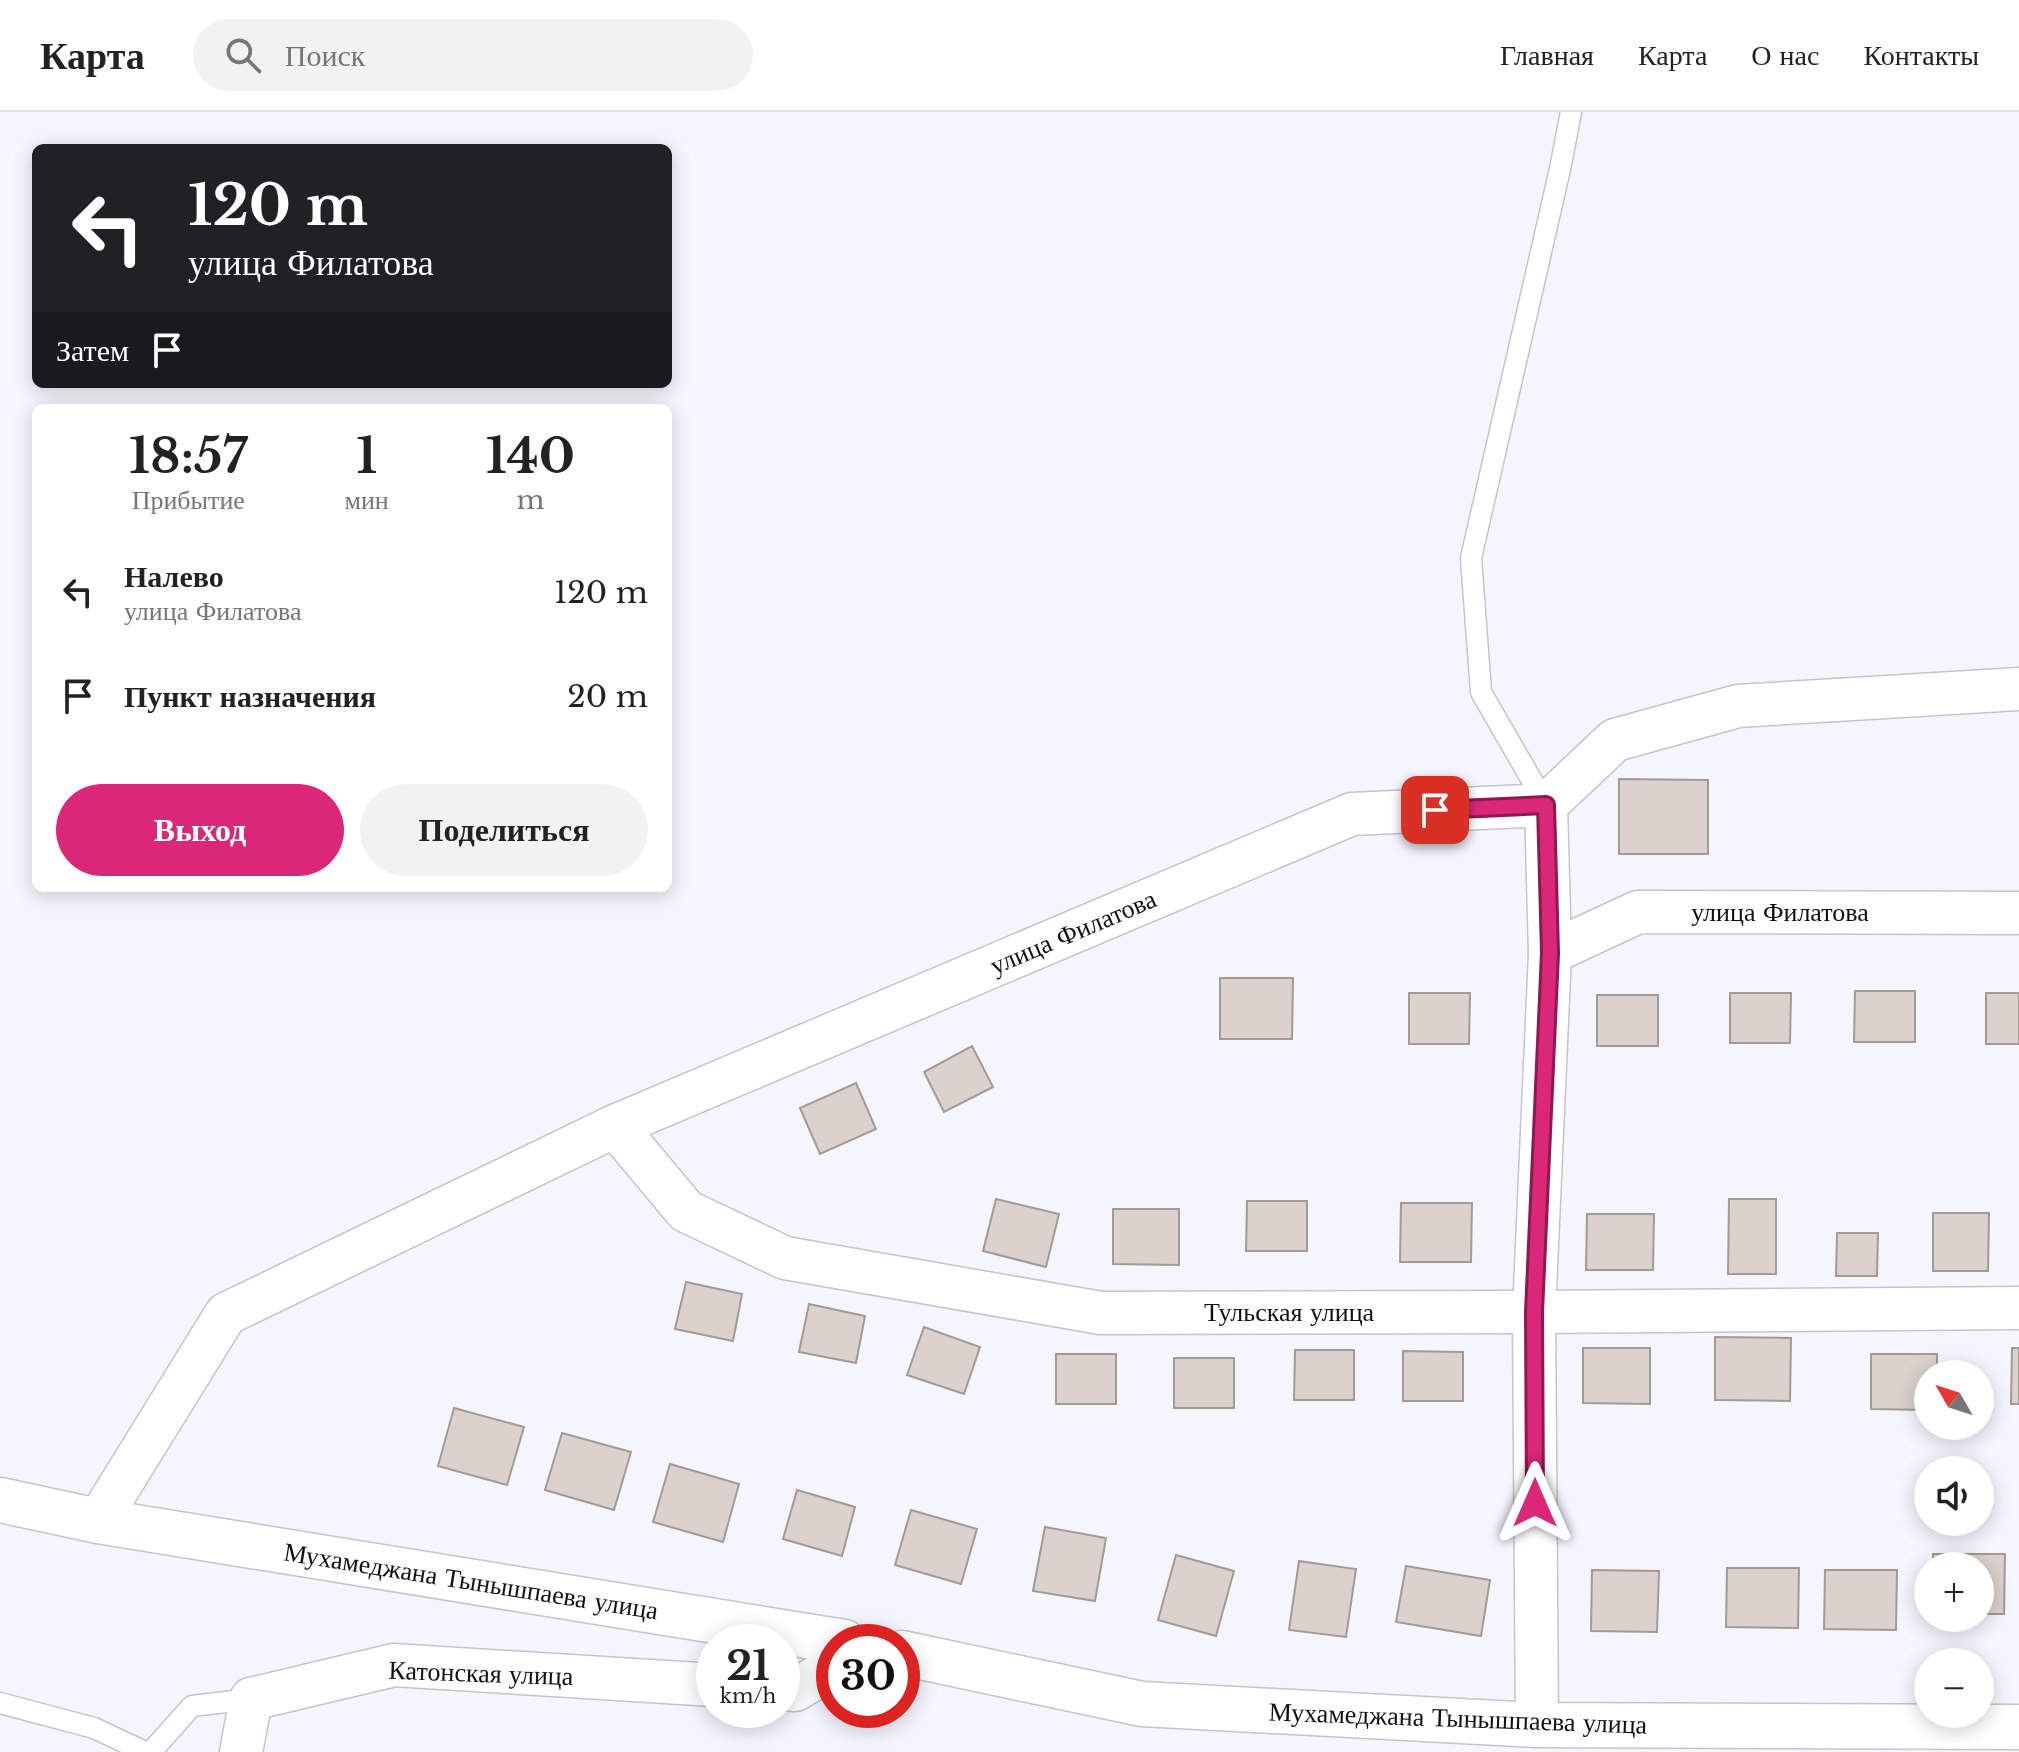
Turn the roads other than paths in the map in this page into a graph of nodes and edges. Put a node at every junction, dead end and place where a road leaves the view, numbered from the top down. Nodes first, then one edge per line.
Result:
1 (1571, 112) edge
2 (2019, 689) edge
3 (1546, 805) junction
4 (2019, 913) edge
5 (1550, 953) junction
6 (615, 1126) junction
7 (2019, 1308) edge
8 (1534, 1312) junction
9 (0, 1500) edge
10 (98, 1521) junction
11 (816, 1637) edge
12 (920, 1657) edge
13 (696, 1684) edge
14 (251, 1699) junction
15 (0, 1703) edge
16 (1537, 1725) junction
17 (2019, 1727) edge
18 (148, 1752) edge
19 (241, 1752) edge

1 - 3 lane
2 - 3 street
3 - 5 street
3 - 6 street, улица Филатова
4 - 5 street, улица Филатова
5 - 8 street
6 - 8 street, Тульская улица
6 - 10 street, улица Филатова
7 - 8 street, Тульская улица
8 - 16 street
9 - 10 street, Мухамеджана Тынышпаева улица
10 - 11 street, Мухамеджана Тынышпаева улица
12 - 16 street, Мухамеджана Тынышпаева улица
13 - 14 street, Катонская улица
14 - 18 lane, Катонская улица
14 - 19 street
15 - 18 lane
16 - 17 street, Мухамеджана Тынышпаева улица

